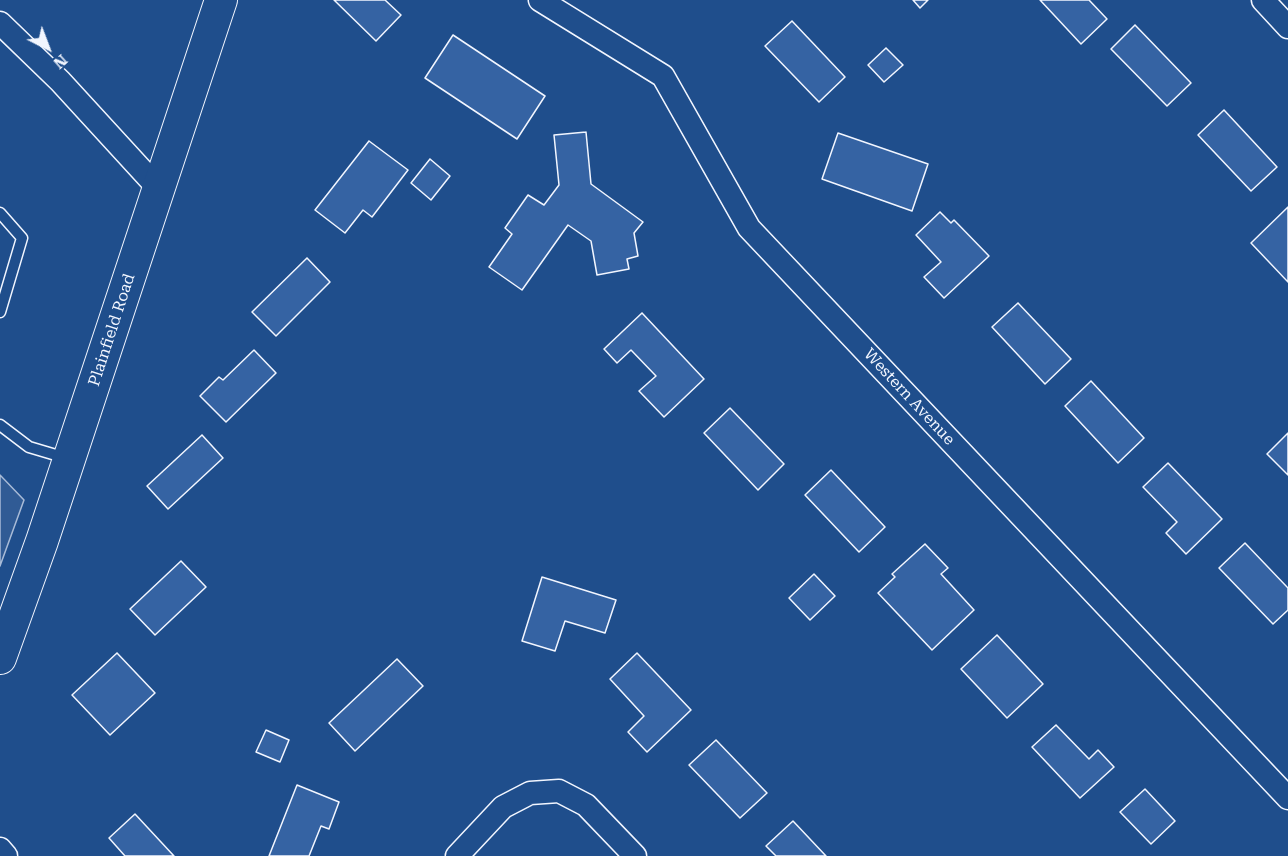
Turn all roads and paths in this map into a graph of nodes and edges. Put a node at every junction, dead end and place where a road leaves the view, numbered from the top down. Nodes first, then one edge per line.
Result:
1 (221, 0) edge
2 (540, 0) edge
3 (1263, 0) edge
4 (0, 23) edge
5 (1288, 27) edge
6 (159, 189) junction
7 (0, 213) edge
8 (2, 299) edge
9 (0, 312) edge
10 (0, 425) edge
11 (69, 459) junction
12 (0, 658) edge
13 (1288, 798) edge
14 (0, 849) edge
15 (6, 856) edge
16 (458, 856) edge
17 (635, 856) edge

1 - 6 main road, Plainfield Road
2 - 13 street, Western Avenue
3 - 5 street
4 - 6 street
6 - 11 main road, Plainfield Road
7 - 8 lane
8 - 9 lane
10 - 11 lane
11 - 12 main road, Plainfield Road
14 - 15 street
16 - 17 street

